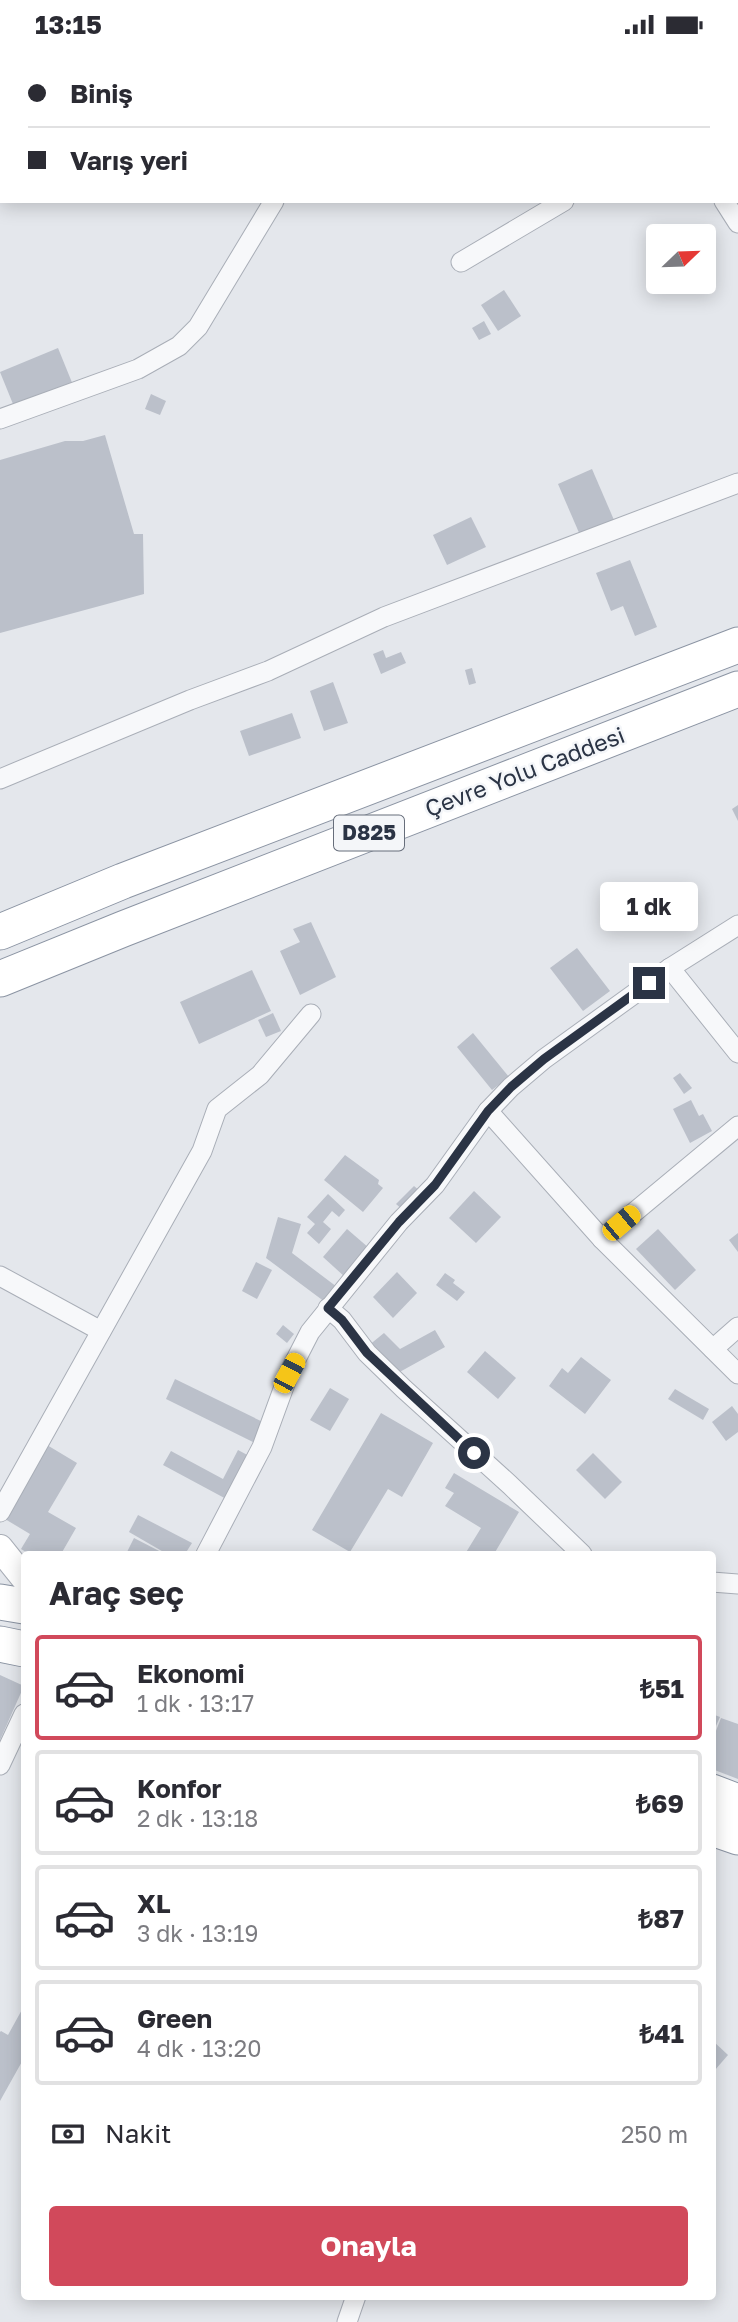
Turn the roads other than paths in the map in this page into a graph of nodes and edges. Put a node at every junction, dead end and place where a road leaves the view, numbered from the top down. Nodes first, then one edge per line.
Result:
1 (273, 203) edge
2 (561, 203) edge
3 (725, 203) edge
4 (738, 223) edge
5 (461, 263) dead end
6 (0, 419) edge
7 (738, 483) edge
8 (738, 645) edge
9 (738, 689) edge
10 (0, 779) edge
11 (738, 925) edge
12 (0, 932) edge
13 (670, 968) junction
14 (0, 979) edge
15 (311, 1014) dead end
16 (738, 1053) edge
17 (488, 1111) junction
18 (738, 1126) edge
19 (602, 1239) junction
20 (0, 1276) edge
21 (328, 1308) junction
22 (738, 1327) edge
23 (101, 1331) junction
24 (713, 1349) junction
25 (738, 1374) edge
26 (0, 1512) edge
27 (0, 1548) edge
28 (208, 1551) edge
29 (579, 1551) edge
30 (21, 1574) edge
31 (716, 1582) edge
32 (738, 1584) edge
33 (0, 1602) edge
34 (21, 1606) edge
35 (0, 1644) edge
36 (21, 1648) edge
37 (21, 1720) edge
38 (0, 1765) edge
39 (716, 1794) edge
40 (738, 1802) edge
41 (355, 2300) edge
42 (347, 2322) edge

1 - 6 street
2 - 5 street
3 - 4 street
7 - 10 street
8 - 12 highway, Çevre Yolu Caddesi / D825
9 - 14 highway, Çevre Yolu Caddesi / D825
11 - 13 street
13 - 16 street
13 - 17 street
15 - 23 street
17 - 19 street
17 - 21 street
18 - 19 street
19 - 24 street
20 - 23 street
21 - 28 street
21 - 29 street
22 - 24 street
23 - 26 street
24 - 25 street
27 - 30 street
31 - 32 street
33 - 34 highway
35 - 36 highway
37 - 38 street
39 - 40 highway
41 - 42 street

